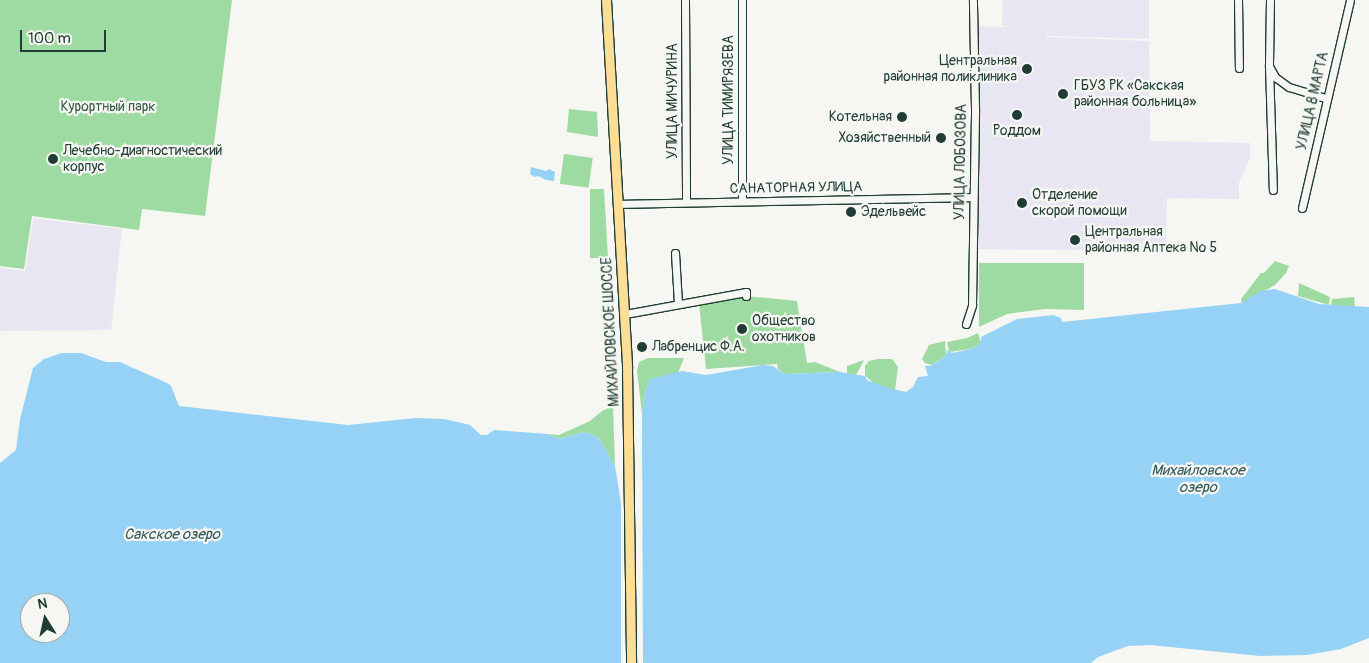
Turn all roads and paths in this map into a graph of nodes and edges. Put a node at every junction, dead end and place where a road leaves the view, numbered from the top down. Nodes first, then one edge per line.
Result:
1 (606, 0) edge
2 (685, 0) edge
3 (742, 0) edge
4 (974, 0) edge
5 (1238, 0) edge
6 (1270, 0) edge
7 (1350, 0) edge
8 (1269, 66) junction
9 (1239, 68) dead end
10 (1326, 98) junction
11 (1273, 190) dead end
12 (974, 197) junction
13 (742, 201) junction
14 (686, 202) junction
15 (618, 204) junction
16 (1302, 208) dead end
17 (676, 253) dead end
18 (746, 296) dead end
19 (678, 303) junction
20 (625, 314) junction
21 (966, 324) dead end
22 (631, 663) edge

1 - 15 main road, МИХАЙЛОВСКОЕ ШОССЕ
2 - 14 street, УЛИЦА МИЧУРИНА
3 - 13 street, УЛИЦА ТИМИРЯЗЕВА
4 - 12 street, УЛИЦА ЛОБОЗОВА
5 - 9 street
6 - 8 street
7 - 10 street, УЛИЦА 8 МАРТА
8 - 10 street
8 - 11 street
10 - 16 street, УЛИЦА 8 МАРТА
12 - 13 street, САНАТОРНАЯ УЛИЦА
12 - 21 street, УЛИЦА ЛОБОЗОВА
13 - 14 street, САНАТОРНАЯ УЛИЦА
14 - 15 street, САНАТОРНАЯ УЛИЦА
15 - 20 main road, МИХАЙЛОВСКОЕ ШОССЕ
17 - 19 street
18 - 19 street
19 - 20 street
20 - 22 main road, МИХАЙЛОВСКОЕ ШОССЕ

